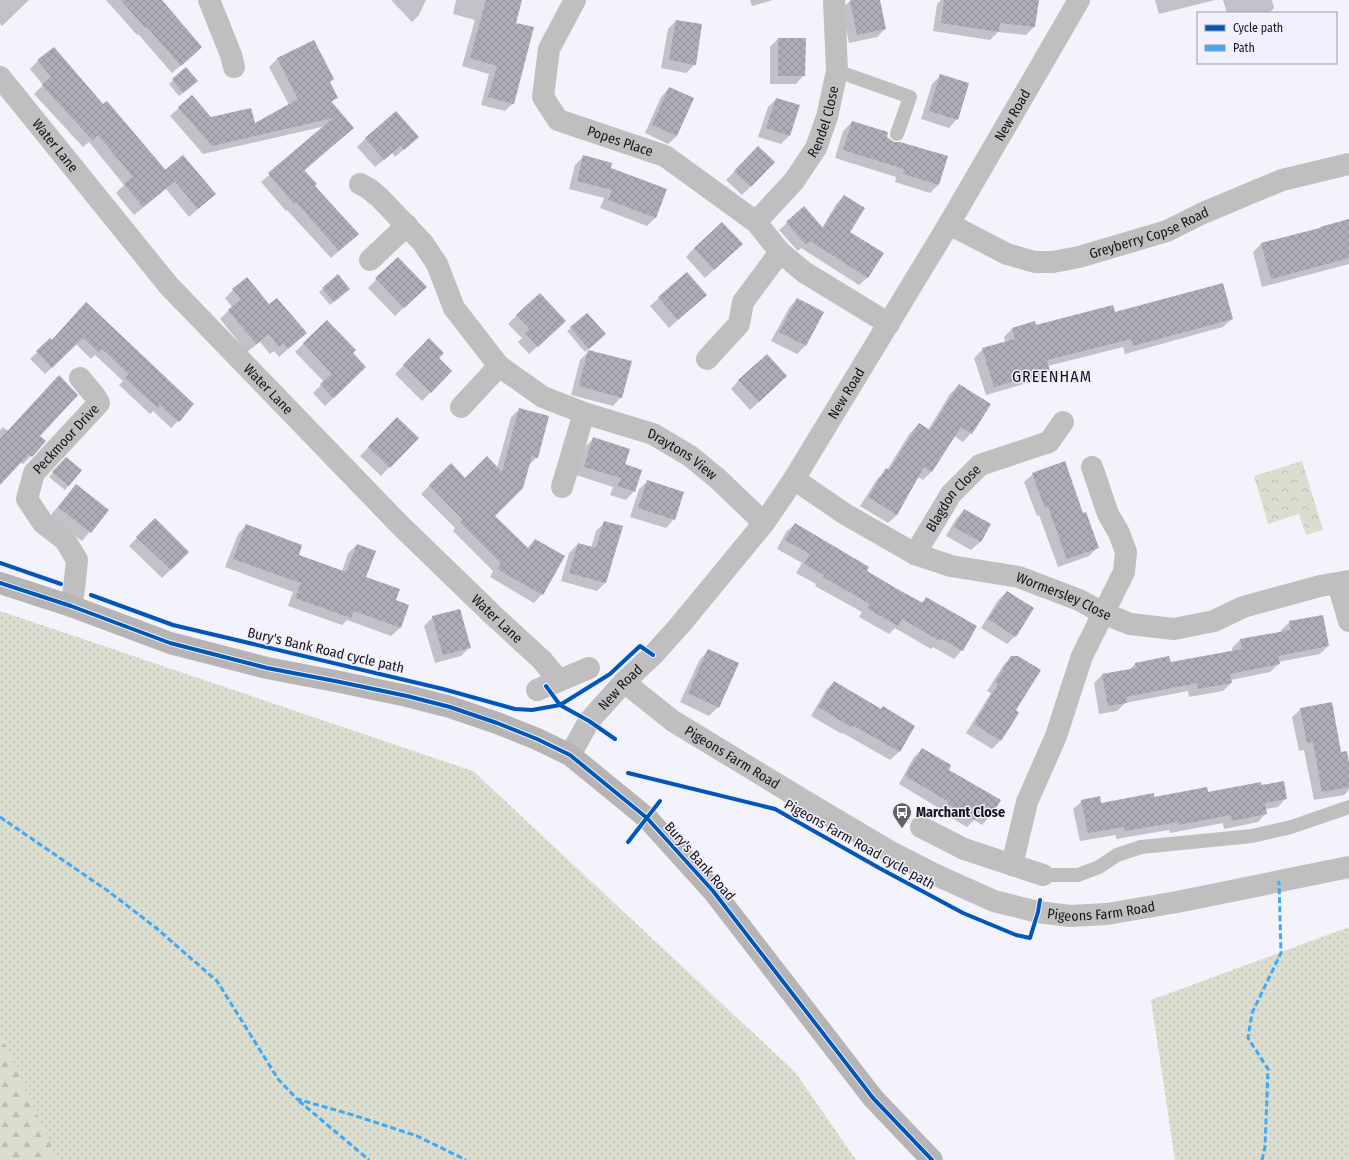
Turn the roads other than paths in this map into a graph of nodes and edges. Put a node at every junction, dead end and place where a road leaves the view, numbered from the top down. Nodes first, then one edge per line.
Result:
1 (209, 0) edge
2 (575, 0) edge
3 (834, 0) edge
4 (1079, 0) edge
5 (234, 67) dead end
6 (837, 71) junction
7 (0, 76) edge
8 (897, 134) dead end
9 (1349, 164) edge
10 (360, 184) dead end
11 (756, 222) junction
12 (949, 224) junction
13 (406, 225) junction
14 (780, 252) junction
15 (370, 260) dead end
16 (889, 324) junction
17 (707, 358) dead end
18 (499, 366) junction
19 (80, 378) dead end
20 (461, 407) dead end
21 (584, 414) junction
22 (1063, 422) dead end
23 (1092, 467) dead end
24 (794, 478) junction
25 (562, 487) dead end
26 (764, 523) junction
27 (915, 554) junction
28 (1343, 582) edge
29 (0, 583) edge
30 (71, 606) junction
31 (1103, 613) junction
32 (1349, 621) edge
33 (589, 668) dead end
34 (559, 681) junction
35 (624, 682) junction
36 (537, 690) dead end
37 (570, 755) junction
38 (1349, 807) edge
39 (921, 827) dead end
40 (1012, 865) junction
41 (1349, 867) edge
42 (1043, 875) joint
43 (932, 1160) edge

1 - 5 street
2 - 11 street, Popes Place
3 - 6 street, Rendel Close
4 - 12 street, New Road
6 - 8 lane
6 - 11 street, Rendel Close
7 - 34 street, Water Lane
9 - 12 street, Greyberry Copse Road
10 - 13 street, Draytons View
11 - 14 street, Popes Place
12 - 16 street, New Road
13 - 15 street
13 - 18 street, Draytons View
14 - 16 street, Popes Place
14 - 17 street
16 - 24 street, New Road
18 - 20 street
18 - 21 street, Draytons View
19 - 30 street, Peckmoor Drive
21 - 25 street
21 - 26 street, Draytons View
22 - 27 street, Blagdon Close
23 - 31 street
24 - 26 street, New Road
24 - 27 street, Wormersley Close
26 - 35 street, New Road
27 - 31 street, Wormersley Close
28 - 31 street, Wormersley Close
28 - 32 street
29 - 30 street, Bury's Bank Road
30 - 37 street, Bury's Bank Road
31 - 40 street
33 - 34 street
34 - 36 street
35 - 37 street, New Road
35 - 41 street, Pigeons Farm Road
37 - 43 street, Bury's Bank Road
38 - 42 lane
39 - 40 street
40 - 42 street

